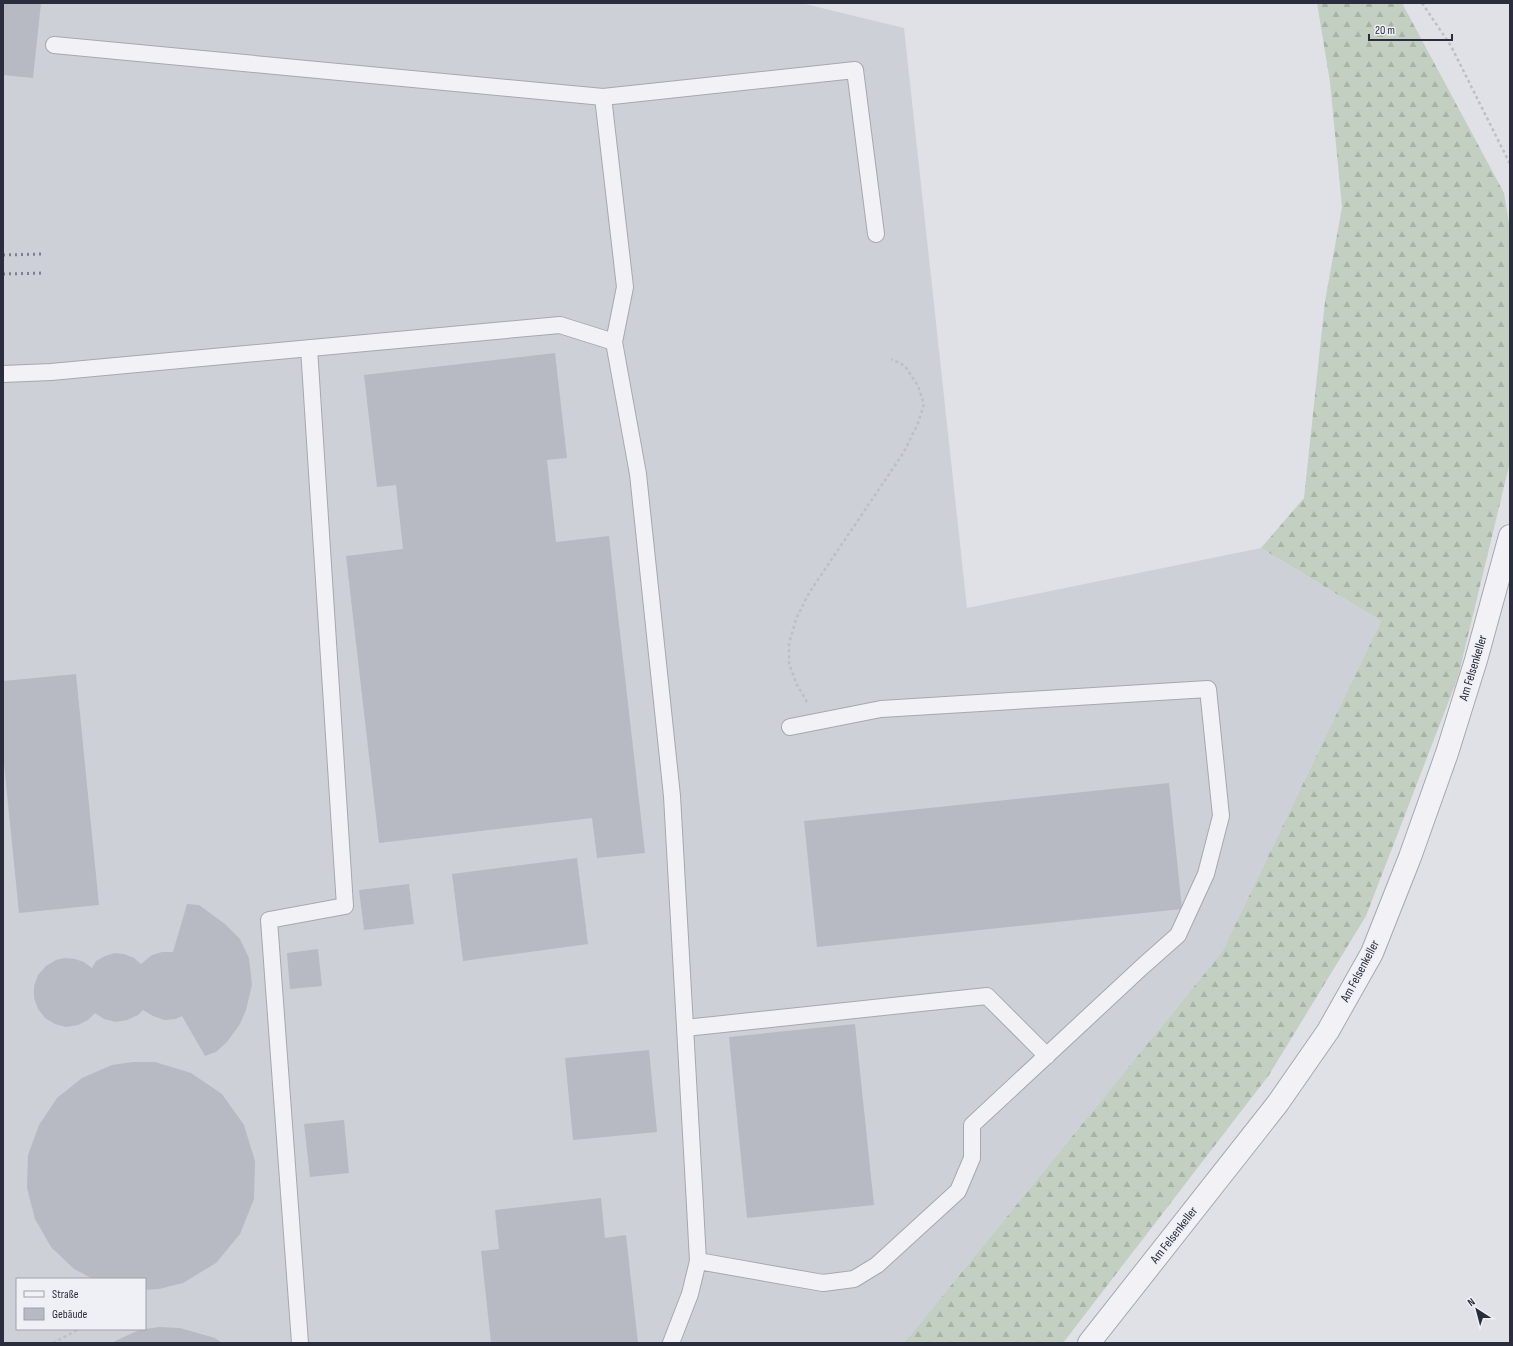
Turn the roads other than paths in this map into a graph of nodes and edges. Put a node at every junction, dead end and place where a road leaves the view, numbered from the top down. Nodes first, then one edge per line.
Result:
1 (54, 45) dead end
2 (603, 97) junction
3 (876, 234) dead end
4 (614, 342) junction
5 (309, 348) junction
6 (3, 374) edge
7 (1510, 536) edge
8 (790, 727) dead end
9 (685, 1028) junction
10 (1047, 1056) junction
11 (698, 1261) junction
12 (300, 1343) edge
13 (671, 1343) edge
14 (1089, 1343) edge

1 - 2 lane
2 - 3 lane
2 - 4 lane
4 - 5 lane
4 - 9 lane
5 - 6 lane
5 - 12 lane
7 - 14 street, Am Felsenkeller
8 - 10 lane
9 - 10 lane
9 - 11 lane
10 - 11 lane
11 - 13 lane

